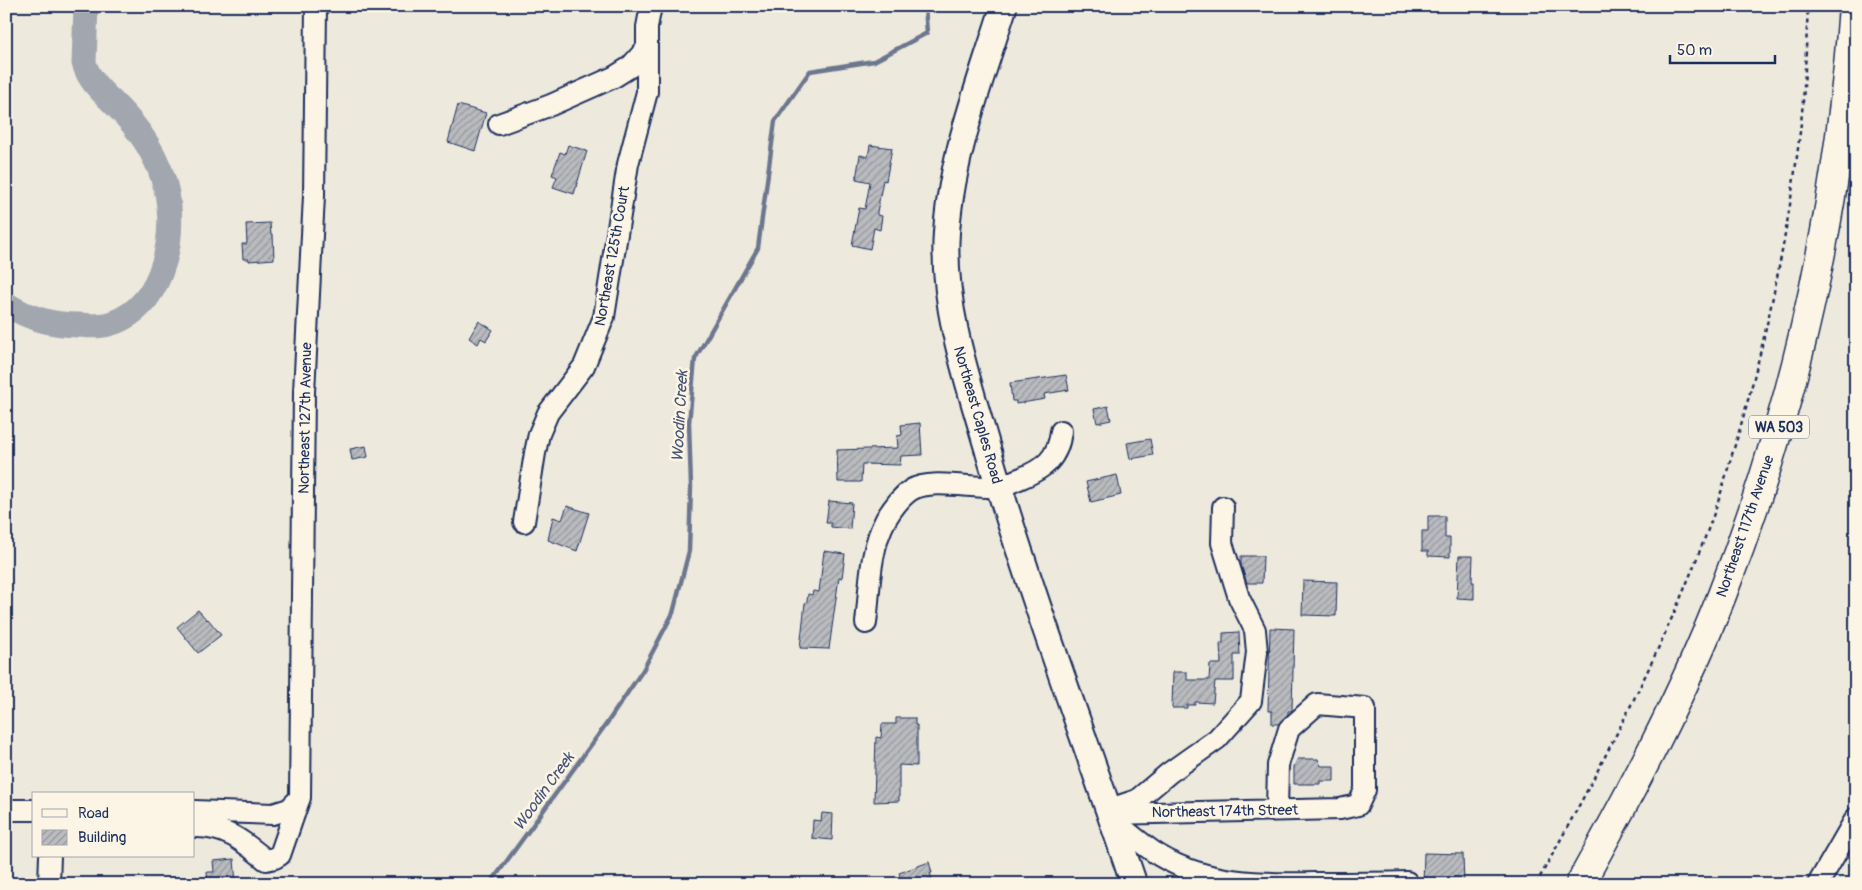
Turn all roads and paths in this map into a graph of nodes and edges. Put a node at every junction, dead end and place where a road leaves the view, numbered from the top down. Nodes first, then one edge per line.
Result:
1 (316, 6) edge
2 (651, 6) edge
3 (1004, 6) edge
4 (1808, 6) edge
5 (1853, 6) edge
6 (647, 48) junction
7 (499, 124) dead end
8 (1061, 431) dead end
9 (999, 487) junction
10 (1223, 507) dead end
11 (524, 522) dead end
12 (866, 623) dead end
13 (300, 798) junction
14 (6, 810) edge
15 (32, 810) edge
16 (1277, 810) junction
17 (195, 811) edge
18 (1110, 814) junction
19 (1856, 818) edge
20 (195, 827) edge
21 (50, 858) edge
22 (1407, 882) dead end
23 (1232, 883) edge
24 (49, 884) edge
25 (1134, 884) edge
26 (1536, 884) edge
27 (1580, 884) edge
28 (1818, 884) edge

1 - 13 street, Northeast 127th Avenue
2 - 6 street, Northeast 125th Court
3 - 9 main road, Northeast Caples Road
4 - 26 path
5 - 27 highway, Northeast 117th Avenue / WA 503
6 - 7 street
6 - 11 street, Northeast 125th Court
8 - 9 street
9 - 12 street
9 - 18 main road, Northeast Caples Road
10 - 18 street
13 - 17 street
13 - 20 street, Northeast 127th Avenue
14 - 15 street
16 - 16 street, Northeast 174th Street
16 - 18 street, Northeast 174th Street
18 - 23 street
18 - 25 main road, Northeast Caples Road
19 - 28 street
21 - 24 street
22 - 23 street

